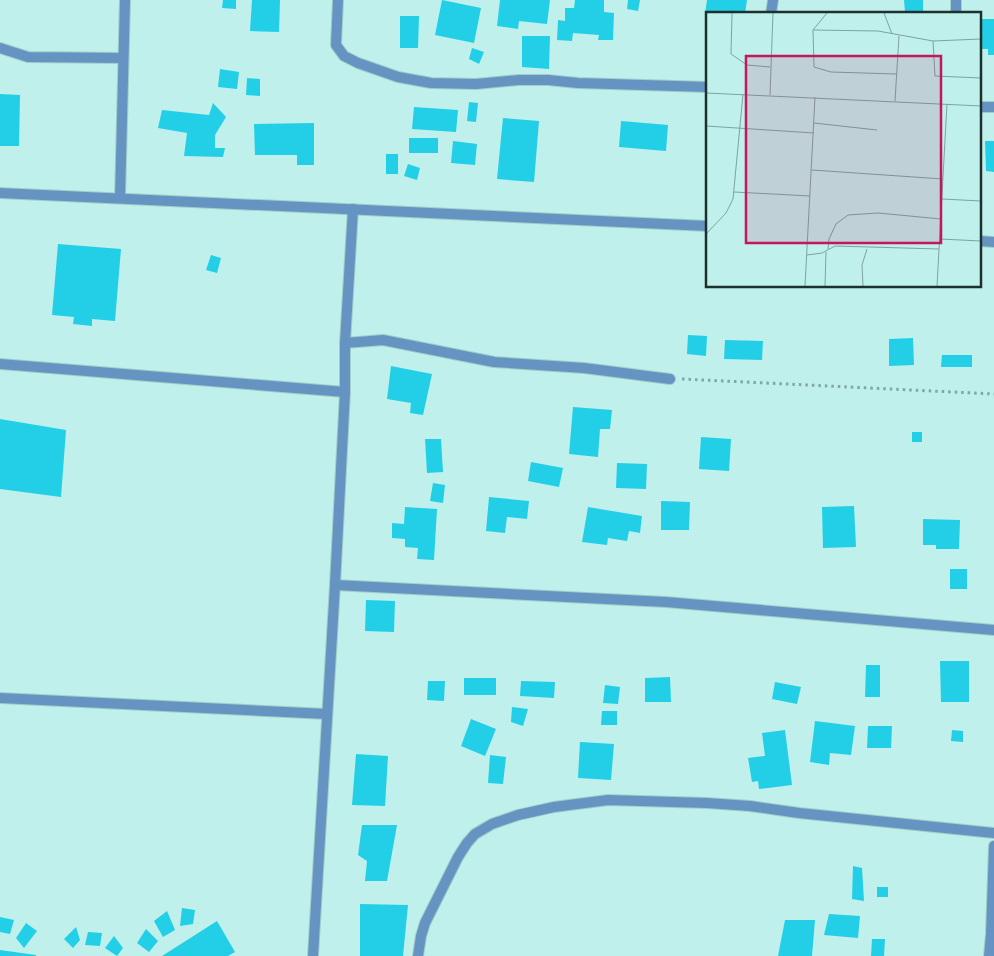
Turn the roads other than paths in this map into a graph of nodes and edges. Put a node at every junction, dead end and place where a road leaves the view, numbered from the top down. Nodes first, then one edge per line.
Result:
1 (125, 0) edge
2 (338, 0) edge
3 (0, 48) edge
4 (123, 58) junction
5 (706, 87) edge
6 (0, 193) edge
7 (120, 198) junction
8 (353, 209) junction
9 (706, 226) edge
10 (345, 342) junction
11 (0, 364) edge
12 (670, 379) road end
13 (345, 392) junction
14 (335, 585) junction
15 (994, 630) edge
16 (0, 698) edge
17 (327, 714) junction
18 (994, 833) edge
19 (994, 846) edge
20 (992, 934) edge
21 (314, 956) edge
22 (418, 956) edge
23 (989, 956) edge

1 - 4 street
2 - 5 street
3 - 4 street
4 - 7 street
6 - 7 street
7 - 8 street
8 - 9 street
8 - 10 street
10 - 12 street
10 - 13 street
11 - 13 street
13 - 14 street
14 - 15 street
14 - 17 street
16 - 17 street
17 - 21 street
18 - 22 street
19 - 20 street
20 - 23 street

